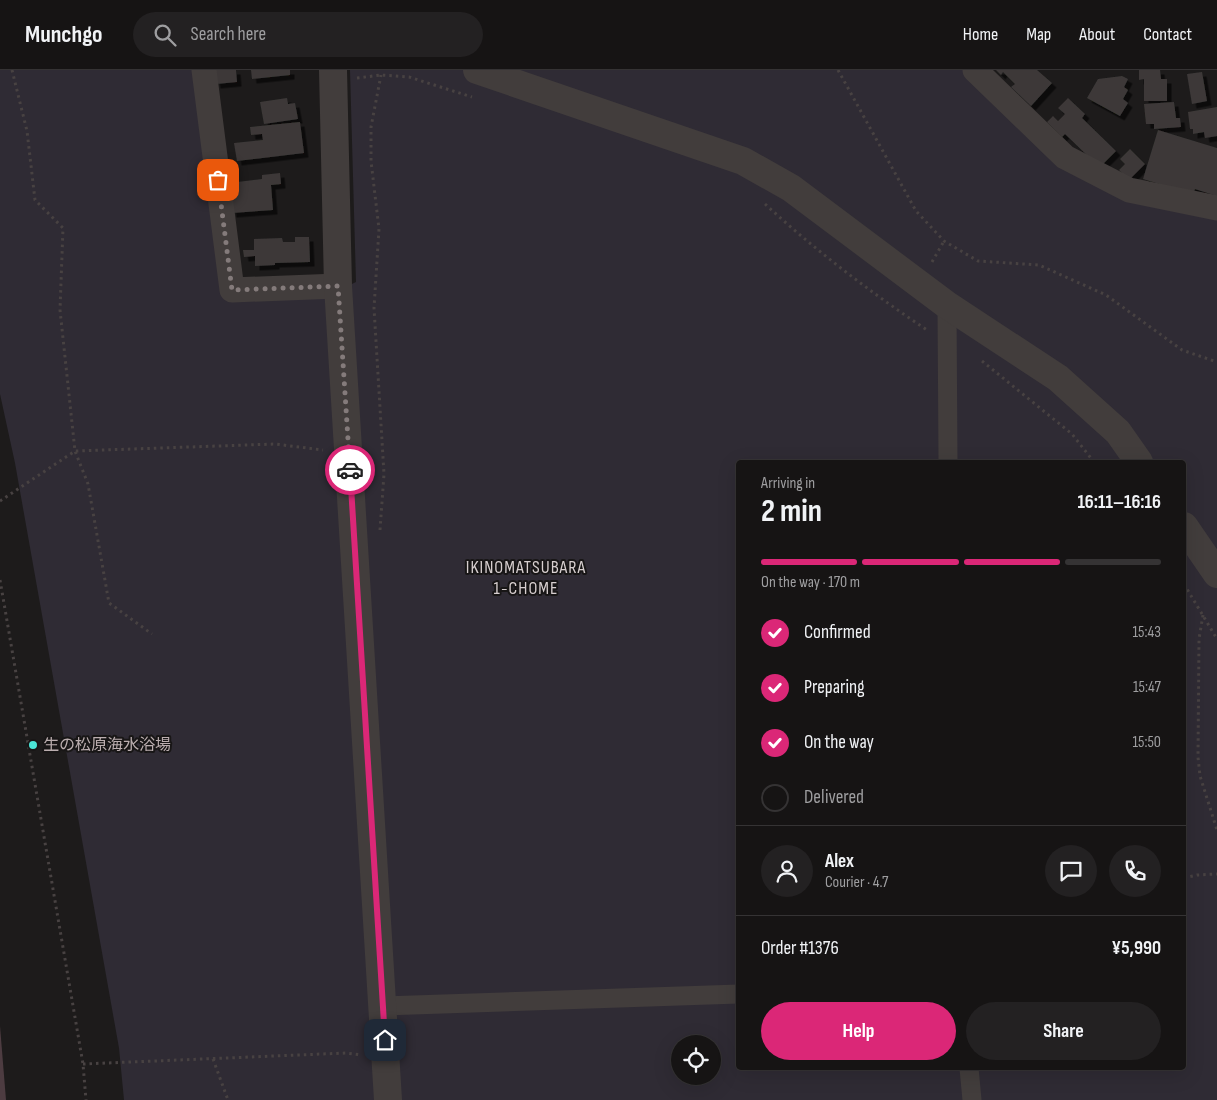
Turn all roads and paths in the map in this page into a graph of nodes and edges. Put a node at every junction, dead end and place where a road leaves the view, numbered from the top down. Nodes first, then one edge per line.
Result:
1 (12, 70) edge
2 (204, 70) edge
3 (477, 70) edge
4 (838, 70) edge
5 (975, 70) edge
6 (345, 74) edge
7 (381, 75) junction
8 (475, 98) dead end
9 (760, 199) dead end
10 (1217, 208) edge
11 (944, 242) junction
12 (929, 267) dead end
13 (338, 286) junction
14 (947, 305) junction
15 (947, 342) junction
16 (979, 358) dead end
17 (1217, 362) edge
18 (75, 451) junction
19 (349, 451) junction
20 (948, 460) edge
21 (1092, 460) edge
22 (1138, 460) edge
23 (0, 501) edge
24 (1186, 529) edge
25 (380, 535) dead end
26 (1217, 574) edge
27 (0, 580) edge
28 (1186, 587) edge
29 (1203, 615) junction
30 (152, 634) dead end
31 (1217, 639) edge
32 (1217, 830) edge
33 (1217, 874) edge
34 (1186, 877) edge
35 (736, 994) edge
36 (383, 1006) junction
37 (386, 1057) junction
38 (213, 1059) junction
39 (83, 1064) junction
40 (969, 1070) edge
41 (86, 1100) edge
42 (228, 1100) edge
43 (388, 1100) edge
44 (972, 1100) edge

1 - 18 path
2 - 13 street
3 - 14 street
4 - 11 path
5 - 10 street
6 - 7 path
6 - 13 street
7 - 8 path
7 - 25 path
9 - 15 path
11 - 12 path
11 - 17 path
13 - 19 street
14 - 15 street
14 - 22 street
15 - 20 street
16 - 21 path
18 - 19 path
18 - 23 path
18 - 30 path
19 - 36 street
24 - 26 street
27 - 39 path
28 - 29 path
29 - 31 path
29 - 32 path
33 - 34 path
35 - 36 street
36 - 37 street
37 - 38 path
37 - 43 street
38 - 39 path
38 - 42 path
39 - 41 path
40 - 44 street

